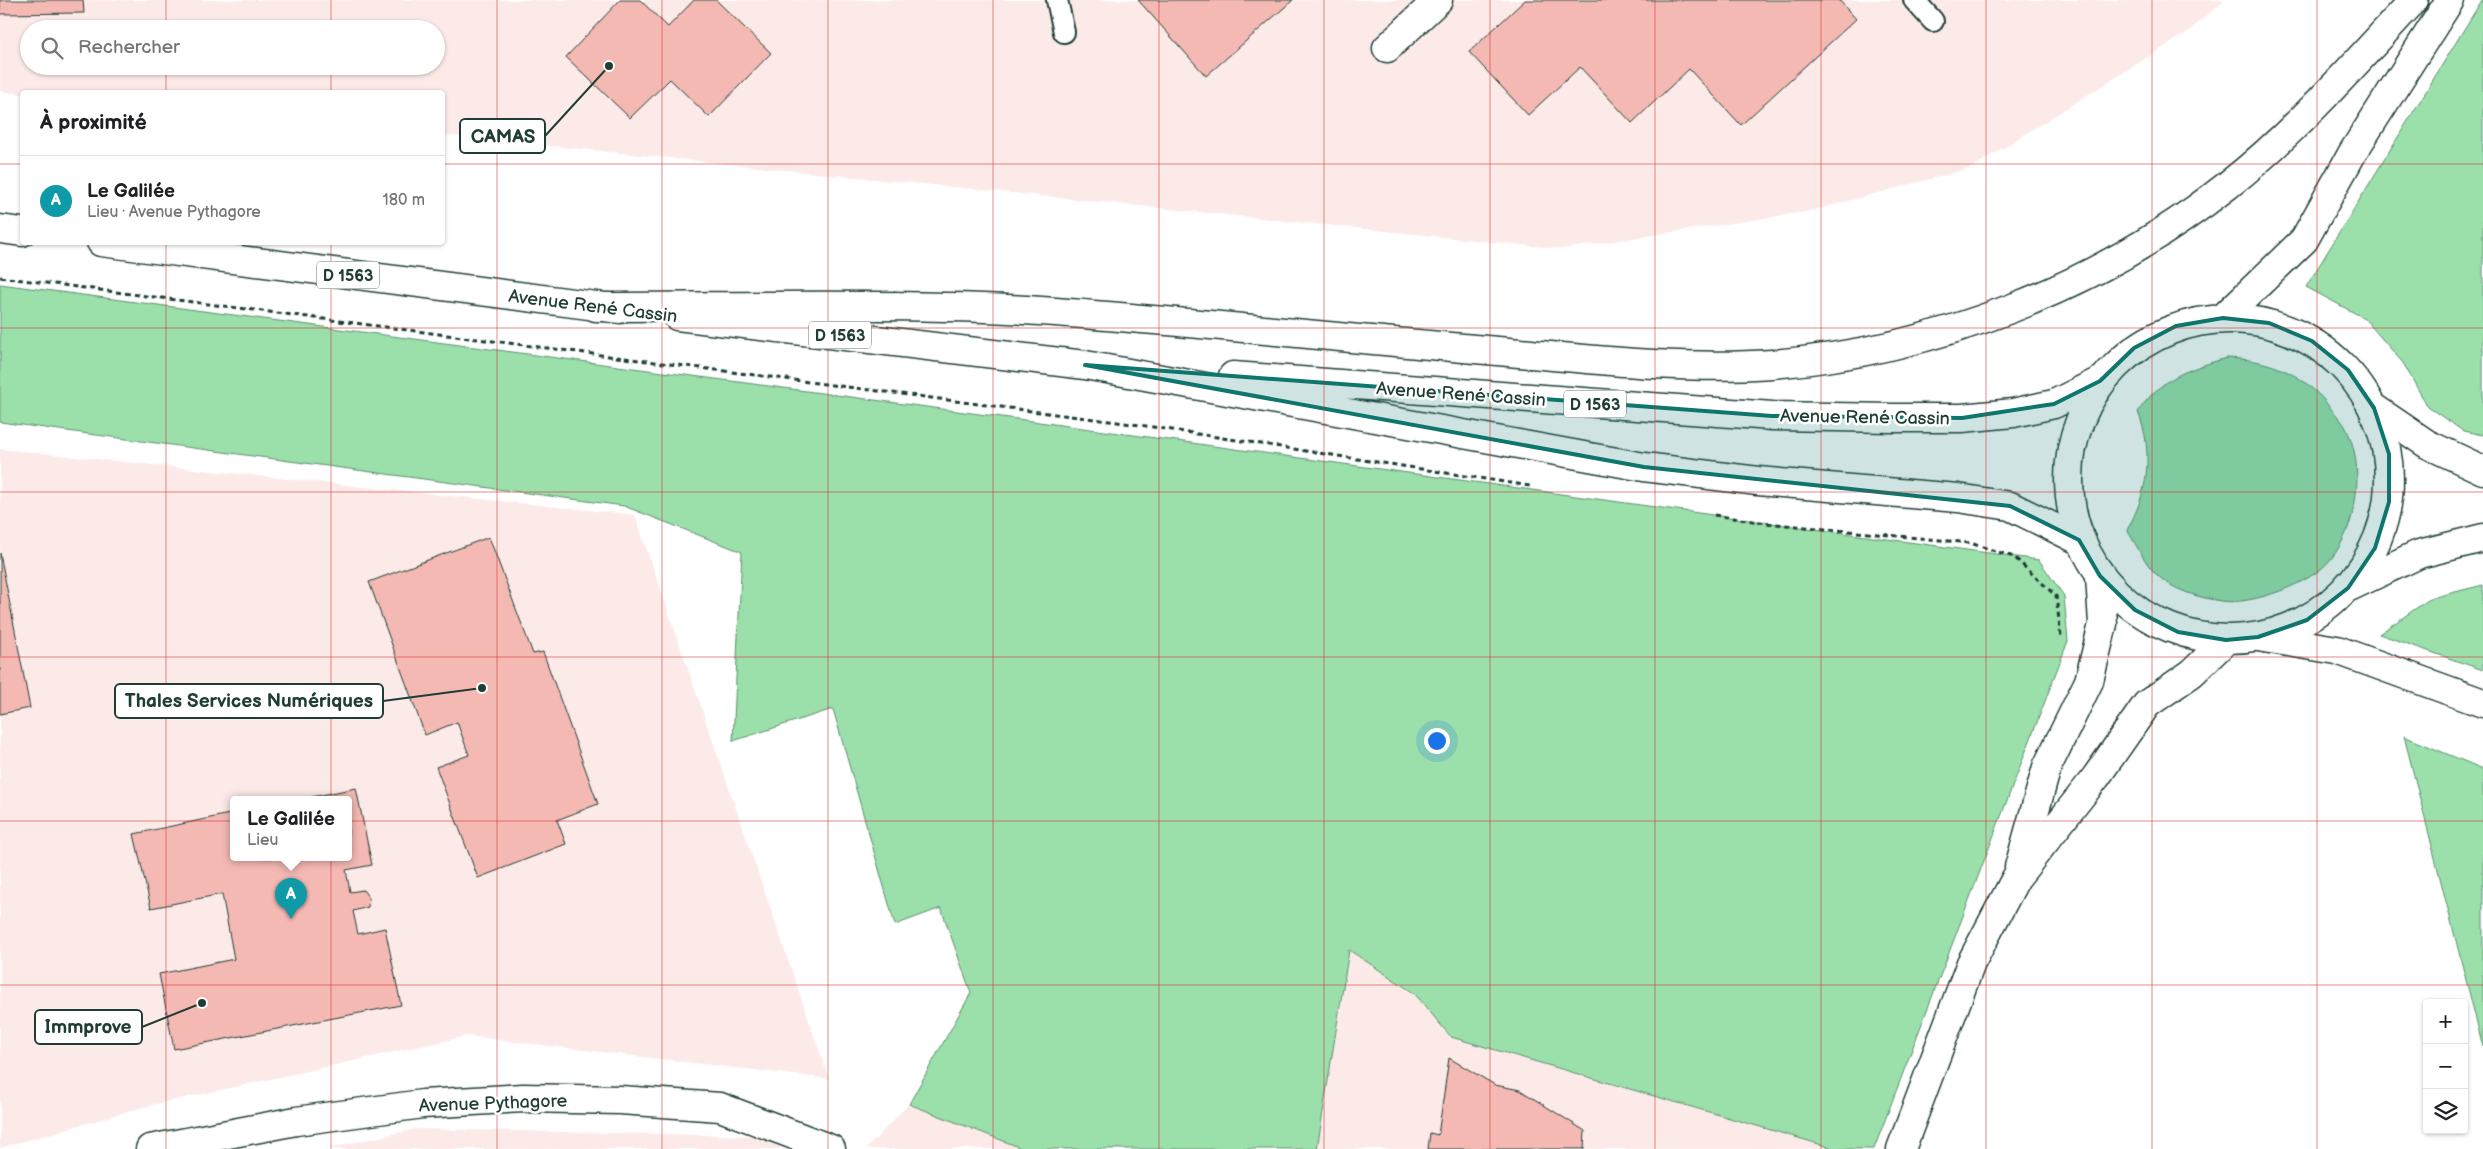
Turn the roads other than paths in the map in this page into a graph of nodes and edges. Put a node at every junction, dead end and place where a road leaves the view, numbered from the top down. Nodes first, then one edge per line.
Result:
1 (1057, 0) edge
2 (1438, 0) edge
3 (1914, 0) edge
4 (2414, 0) edge
5 (2450, 0) edge
6 (1933, 21) dead end
7 (1064, 32) dead end
8 (1388, 48) dead end
9 (0, 229) edge
10 (20, 232) edge
11 (125, 245) edge
12 (596, 307) junction
13 (2223, 318) junction
14 (1085, 365) junction
15 (2100, 381) junction
16 (2374, 408) junction
17 (2483, 470) edge
18 (2483, 538) edge
19 (2079, 540) junction
20 (2100, 576) junction
21 (2348, 588) junction
22 (2258, 637) junction
23 (2226, 640) junction
24 (2483, 703) edge
25 (2016, 878) junction
26 (150, 1149) edge
27 (831, 1149) edge
28 (1901, 1149) edge

1 - 7 lane
2 - 8 main road
3 - 6 lane
4 - 12 main road
5 - 13 main road
9 - 10 main road
11 - 12 main road, Avenue René Cassin / D 1563
12 - 14 main road, Avenue René Cassin / D 1563
13 - 15 main road
13 - 16 main road
14 - 15 main road, Avenue René Cassin / D 1563
14 - 19 main road, Avenue René Cassin / D 1563
15 - 19 main road
16 - 17 main road
16 - 21 main road
18 - 21 main road
19 - 20 main road
20 - 23 main road
20 - 25 main road
21 - 22 main road
22 - 23 main road
22 - 24 main road
23 - 25 main road
25 - 28 main road
26 - 27 main road, Avenue Pythagore

